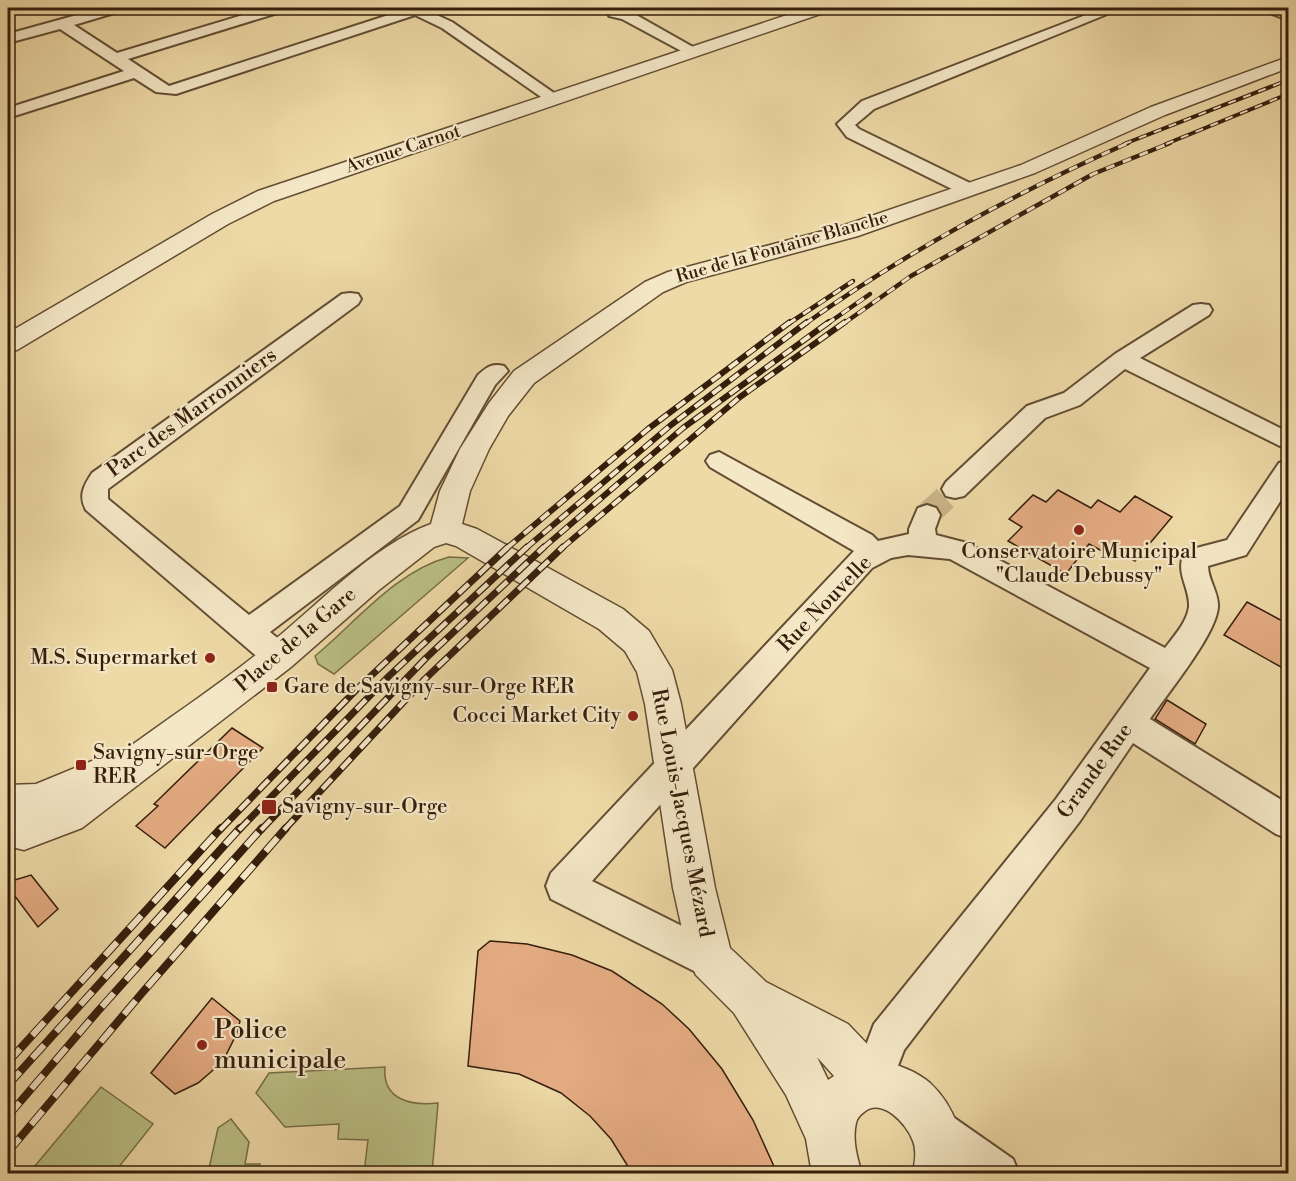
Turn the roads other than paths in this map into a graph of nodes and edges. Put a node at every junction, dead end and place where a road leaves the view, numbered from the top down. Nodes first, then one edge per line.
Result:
1 (116, 8) edge
2 (279, 8) edge
3 (823, 8) edge
4 (1115, 8) edge
5 (1264, 8) edge
6 (419, 9) edge
7 (614, 13) dead end
8 (1288, 16) edge
9 (62, 23) junction
10 (8, 39) edge
11 (692, 51) junction
12 (116, 58) junction
13 (1288, 62) edge
14 (135, 72) junction
15 (553, 98) junction
16 (8, 113) edge
17 (967, 189) junction
18 (350, 299) dead end
19 (1201, 310) dead end
20 (8, 344) edge
21 (1123, 359) junction
22 (496, 371) dead end
23 (1288, 442) edge
24 (719, 461) dead end
25 (1288, 470) edge
26 (955, 489) tunnel mouth
27 (445, 531) junction
28 (873, 553) junction
29 (249, 631) junction
30 (279, 657) junction
31 (1157, 658) dead end
32 (1131, 724) junction
33 (149, 753) junction
34 (674, 767) junction
35 (17, 821) edge
36 (1288, 823) edge
37 (711, 960) junction
38 (750, 997) junction
39 (869, 1084) junction
40 (936, 1152) edge
41 (833, 1153) edge
42 (998, 1173) edge

1 - 9 street
2 - 12 street
3 - 11 street, Avenue Carnot
4 - 17 street
5 - 8 street
6 - 14 street
6 - 15 street
7 - 11 street
9 - 10 street
9 - 12 street
11 - 15 street, Avenue Carnot
12 - 14 street
13 - 17 street, Rue de la Fontaine Blanche
14 - 16 street
15 - 20 street, Avenue Carnot
17 - 27 street, Rue de la Fontaine Blanche
18 - 29 street, Parc des Marronniers
19 - 21 street
21 - 23 street
21 - 26 street
22 - 29 street
24 - 28 street
25 - 32 street, Grande Rue
27 - 30 street, Place de la Gare
27 - 34 street, Rue Louis-Jacques Mézard
28 - 31 street, Rue Nouvelle
28 - 34 street, Rue Nouvelle
29 - 30 street, Parc des Marronniers
30 - 33 street, Place de la Gare
32 - 36 street
32 - 39 street, Grande Rue
33 - 35 street, Place de la Gare
33 - 35 street, Place de la Gare
34 - 37 street, Rue Louis-Jacques Mézard
34 - 37 street, Rue Nouvelle
37 - 38 street
38 - 39 street
38 - 41 street
39 - 40 street
39 - 41 street
40 - 42 street

